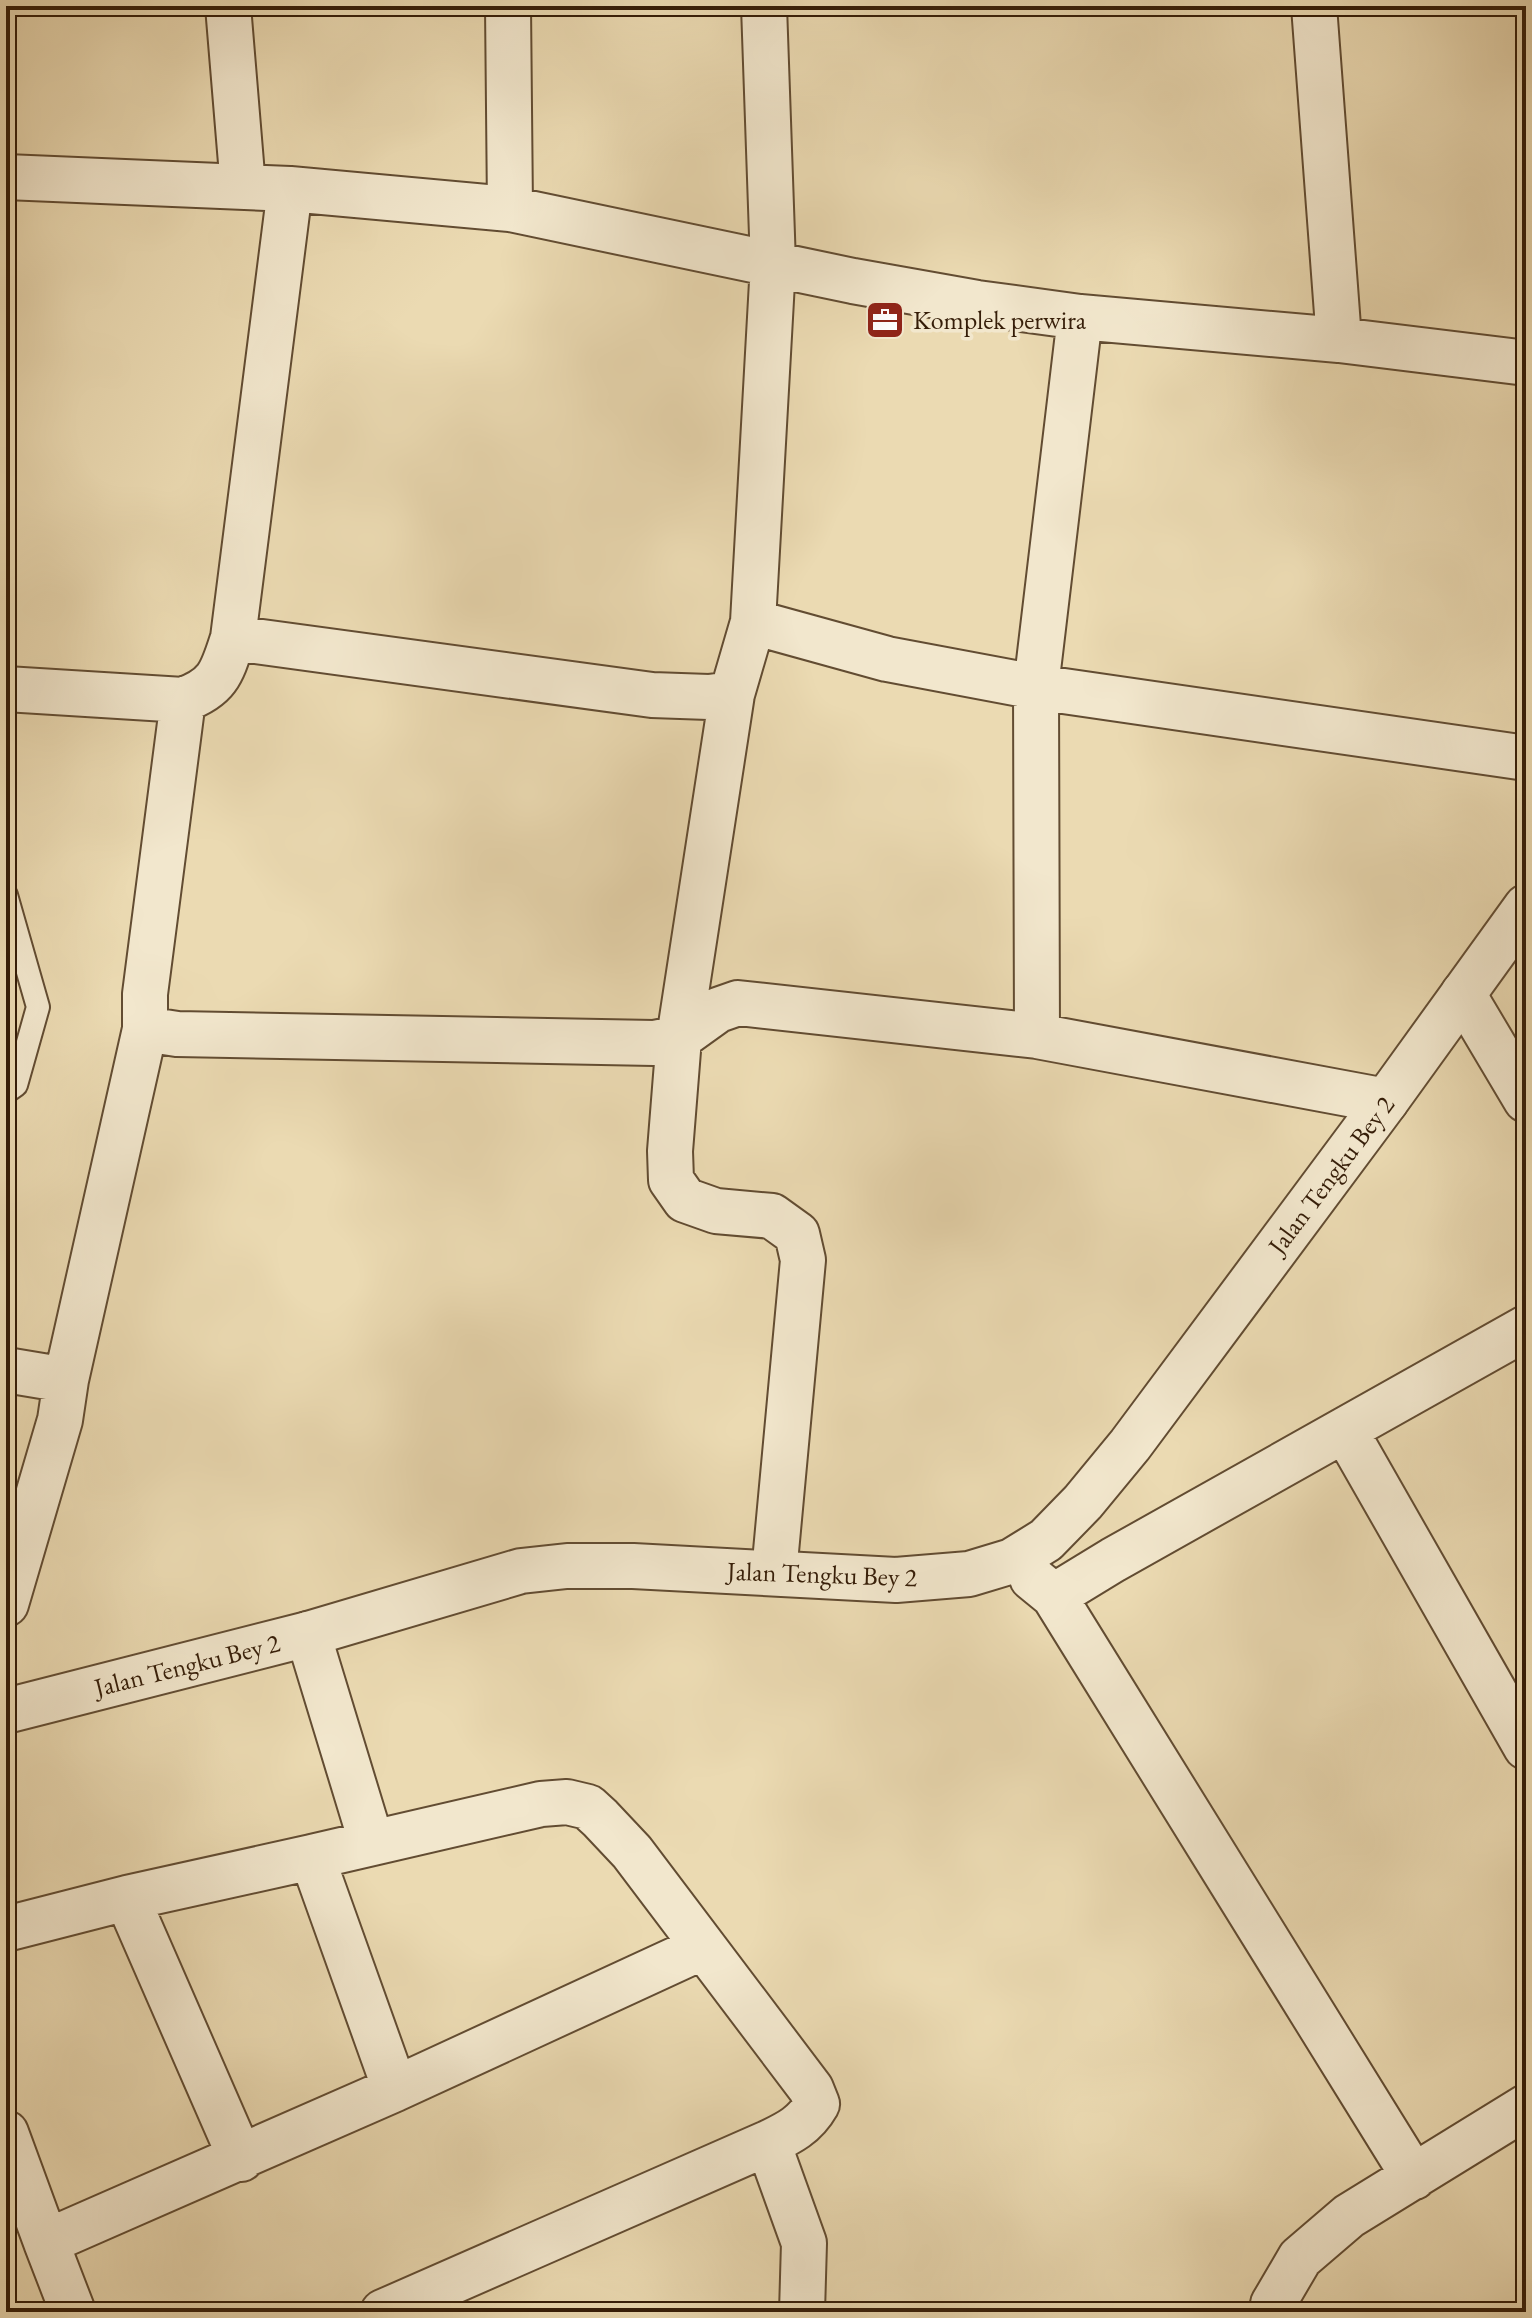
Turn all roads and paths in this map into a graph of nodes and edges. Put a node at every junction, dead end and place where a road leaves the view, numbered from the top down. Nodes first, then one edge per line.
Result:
1 (228, 6) edge
2 (508, 6) edge
3 (764, 6) edge
4 (1314, 6) edge
5 (6, 177) edge
6 (243, 187) junction
7 (290, 189) junction
8 (510, 209) junction
9 (773, 264) junction
10 (1080, 317) junction
11 (1339, 340) junction
12 (1526, 363) edge
13 (753, 622) junction
14 (233, 638) junction
15 (1036, 687) junction
16 (6, 689) edge
17 (732, 694) junction
18 (183, 700) junction
19 (1526, 758) edge
20 (6, 895) edge
21 (1526, 907) edge
22 (1463, 994) junction
23 (145, 1029) junction
24 (1037, 1036) junction
25 (679, 1038) junction
26 (6, 1092) edge
27 (1526, 1100) edge
28 (1386, 1101) junction
29 (1526, 1328) edge
30 (6, 1370) edge
31 (66, 1380) junction
32 (1345, 1430) junction
33 (1012, 1561) junction
34 (774, 1573) junction
35 (1054, 1596) junction
36 (6, 1604) edge
37 (308, 1634) junction
38 (6, 1711) edge
39 (1526, 1747) edge
40 (371, 1841) junction
41 (312, 1857) junction
42 (127, 1898) junction
43 (6, 1929) edge
44 (703, 1947) junction
45 (395, 2089) junction
46 (1526, 2107) edge
47 (6, 2133) edge
48 (768, 2143) junction
49 (241, 2159) junction
50 (1414, 2177) junction
51 (46, 2242) junction
52 (73, 2312) edge
53 (383, 2312) edge
54 (802, 2312) edge
55 (1272, 2312) edge

1 - 6 street
2 - 8 street
3 - 9 street
4 - 11 street
5 - 6 street
6 - 7 street
7 - 8 street
7 - 14 street
8 - 9 street
9 - 10 street
9 - 13 street
10 - 11 street
10 - 15 street
11 - 12 street
13 - 15 street
13 - 17 street
14 - 17 street
14 - 18 street
15 - 19 street
15 - 24 street
16 - 18 street
17 - 25 street
18 - 23 street
20 - 26 lane
21 - 22 street, Jalan Tengku Bey 2
22 - 27 street
22 - 28 street, Jalan Tengku Bey 2
23 - 25 street
23 - 31 street
24 - 25 street
24 - 28 street
25 - 34 street
28 - 33 street, Jalan Tengku Bey 2
29 - 32 street
30 - 31 street
31 - 36 street
32 - 35 street
32 - 39 street
33 - 34 street, Jalan Tengku Bey 2
33 - 35 street
34 - 37 street, Jalan Tengku Bey 2
35 - 50 street
37 - 38 street, Jalan Tengku Bey 2
37 - 40 street
40 - 41 street
40 - 44 street
41 - 42 street
41 - 45 street
42 - 43 street
42 - 49 street
44 - 45 street
44 - 48 street
45 - 49 street
46 - 50 street
47 - 51 street
48 - 53 street
48 - 54 street
49 - 51 street
50 - 55 street
51 - 52 street

